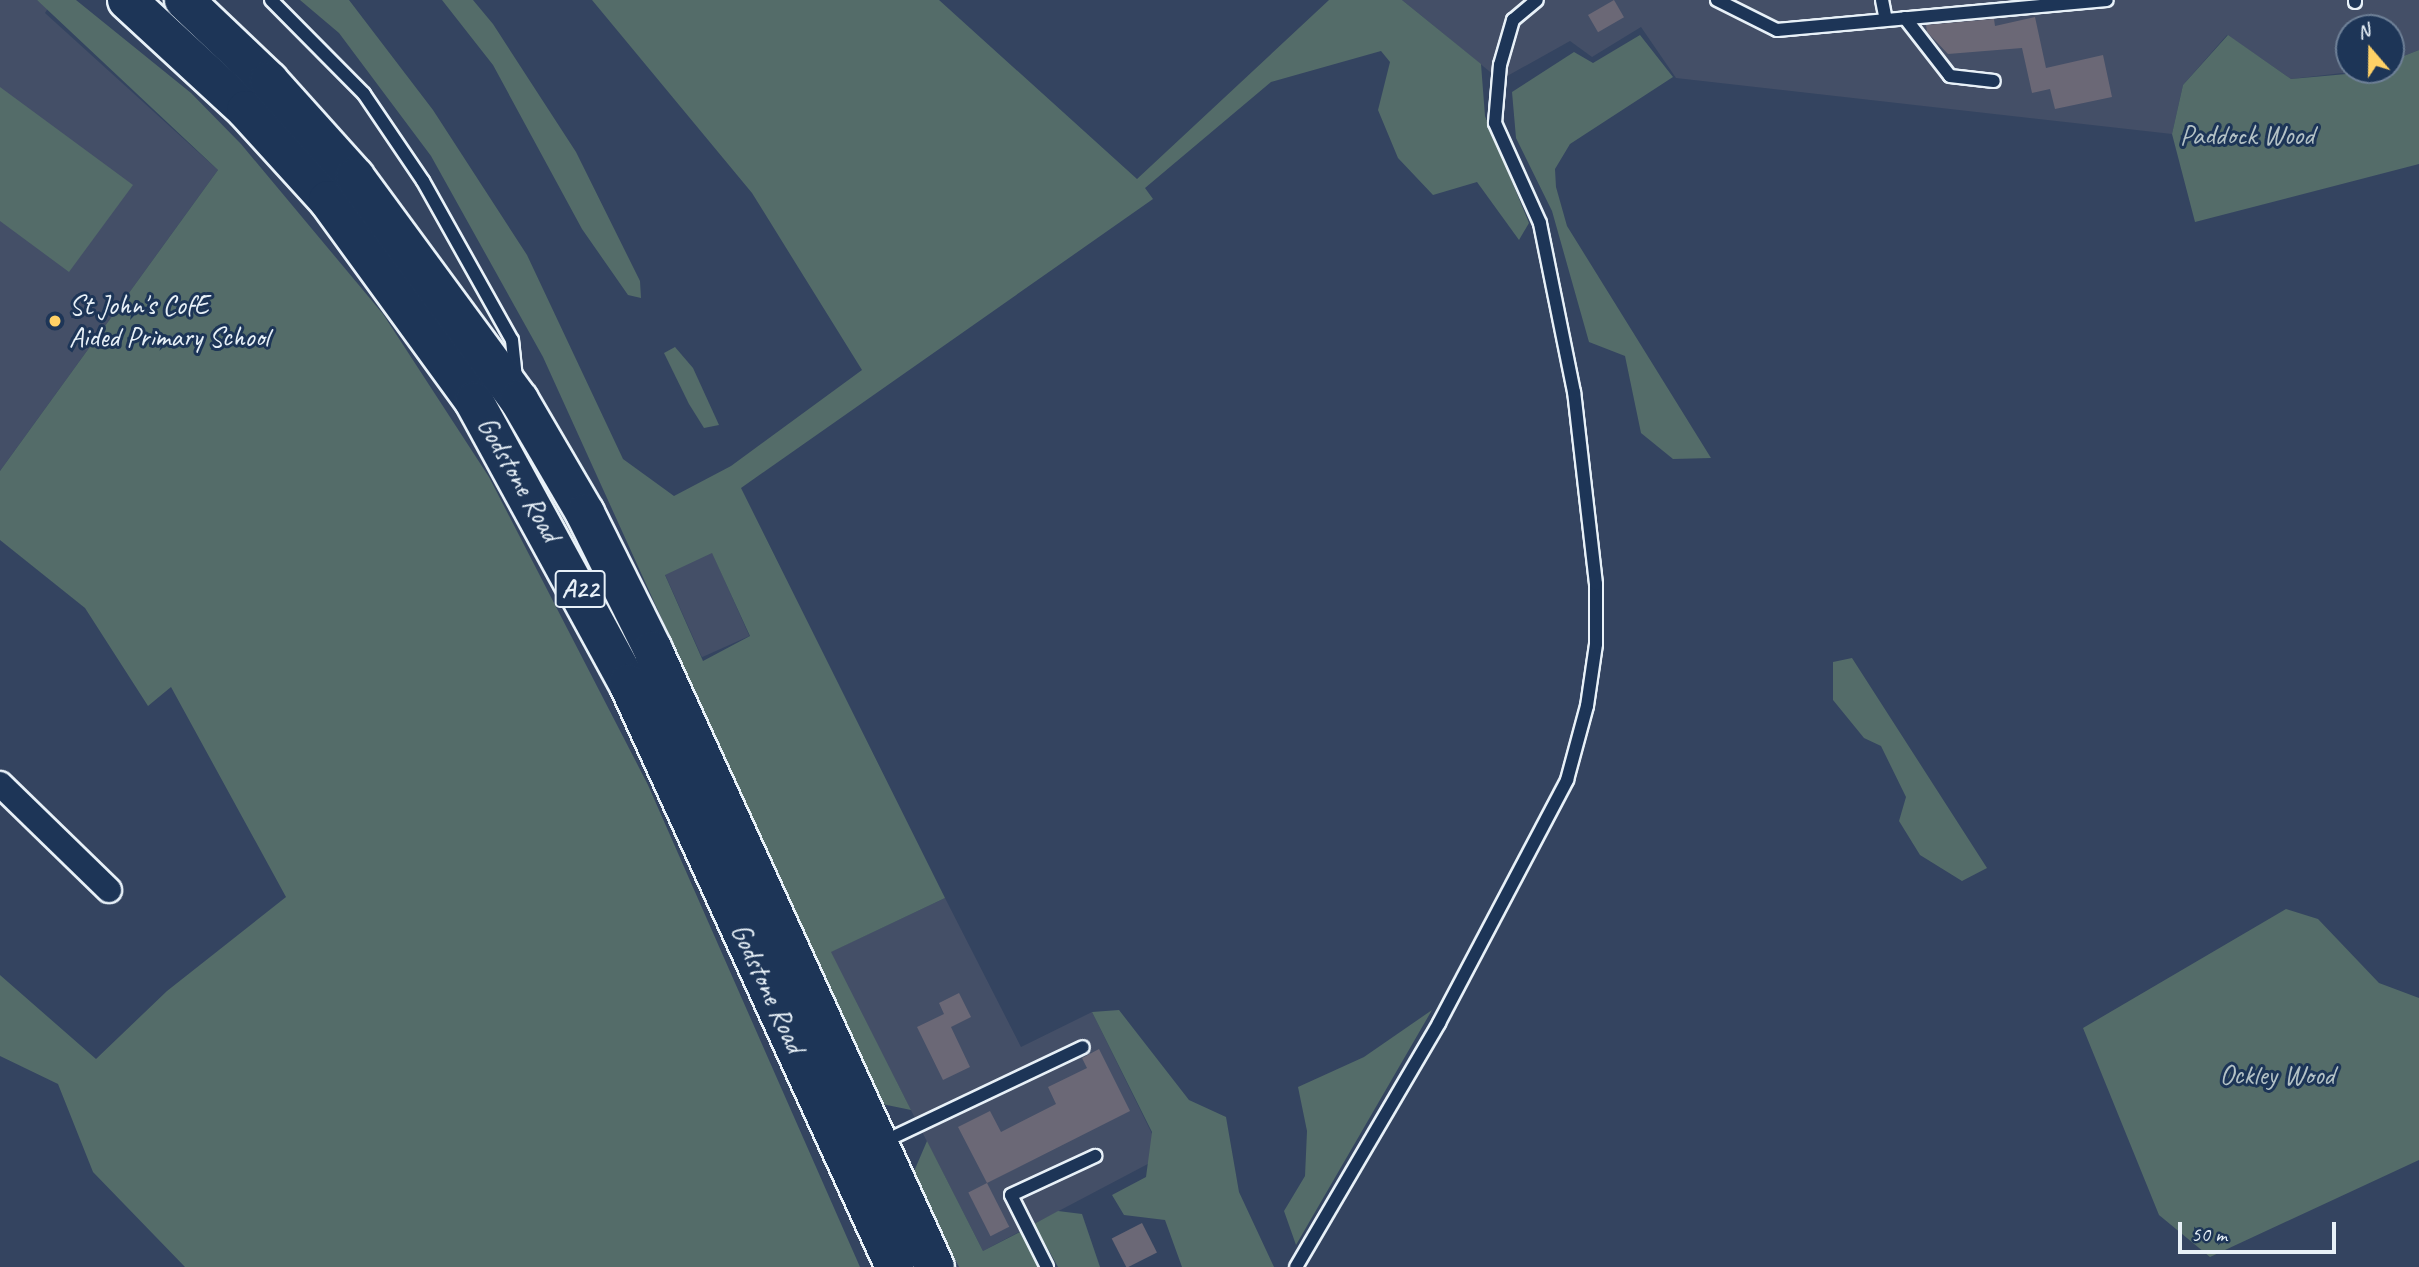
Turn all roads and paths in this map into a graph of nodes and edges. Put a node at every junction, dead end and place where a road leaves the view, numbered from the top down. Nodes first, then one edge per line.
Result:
1 (127, 0) edge
2 (184, 0) edge
3 (271, 0) edge
4 (1537, 0) edge
5 (1717, 0) edge
6 (1882, 0) edge
7 (2107, 0) edge
8 (2024, 3) edge
9 (1743, 7) edge
10 (1905, 18) junction
11 (1886, 20) junction
12 (1994, 81) dead end
13 (519, 400) junction
14 (0, 784) edge
15 (109, 890) dead end
16 (1083, 1047) dead end
17 (879, 1143) junction
18 (1095, 1156) dead end
19 (925, 1262) edge
20 (1047, 1267) edge
21 (1296, 1267) edge

1 - 19 highway, Godstone Road / A22
2 - 13 highway, Godstone Road / A22
3 - 13 lane
4 - 21 lane
5 - 9 lane
6 - 11 lane
7 - 8 lane
8 - 10 lane
9 - 11 lane
10 - 11 lane
10 - 12 lane
13 - 17 highway, Godstone Road / A22
14 - 15 street
16 - 17 lane
17 - 19 highway, Godstone Road / A22
18 - 20 lane

